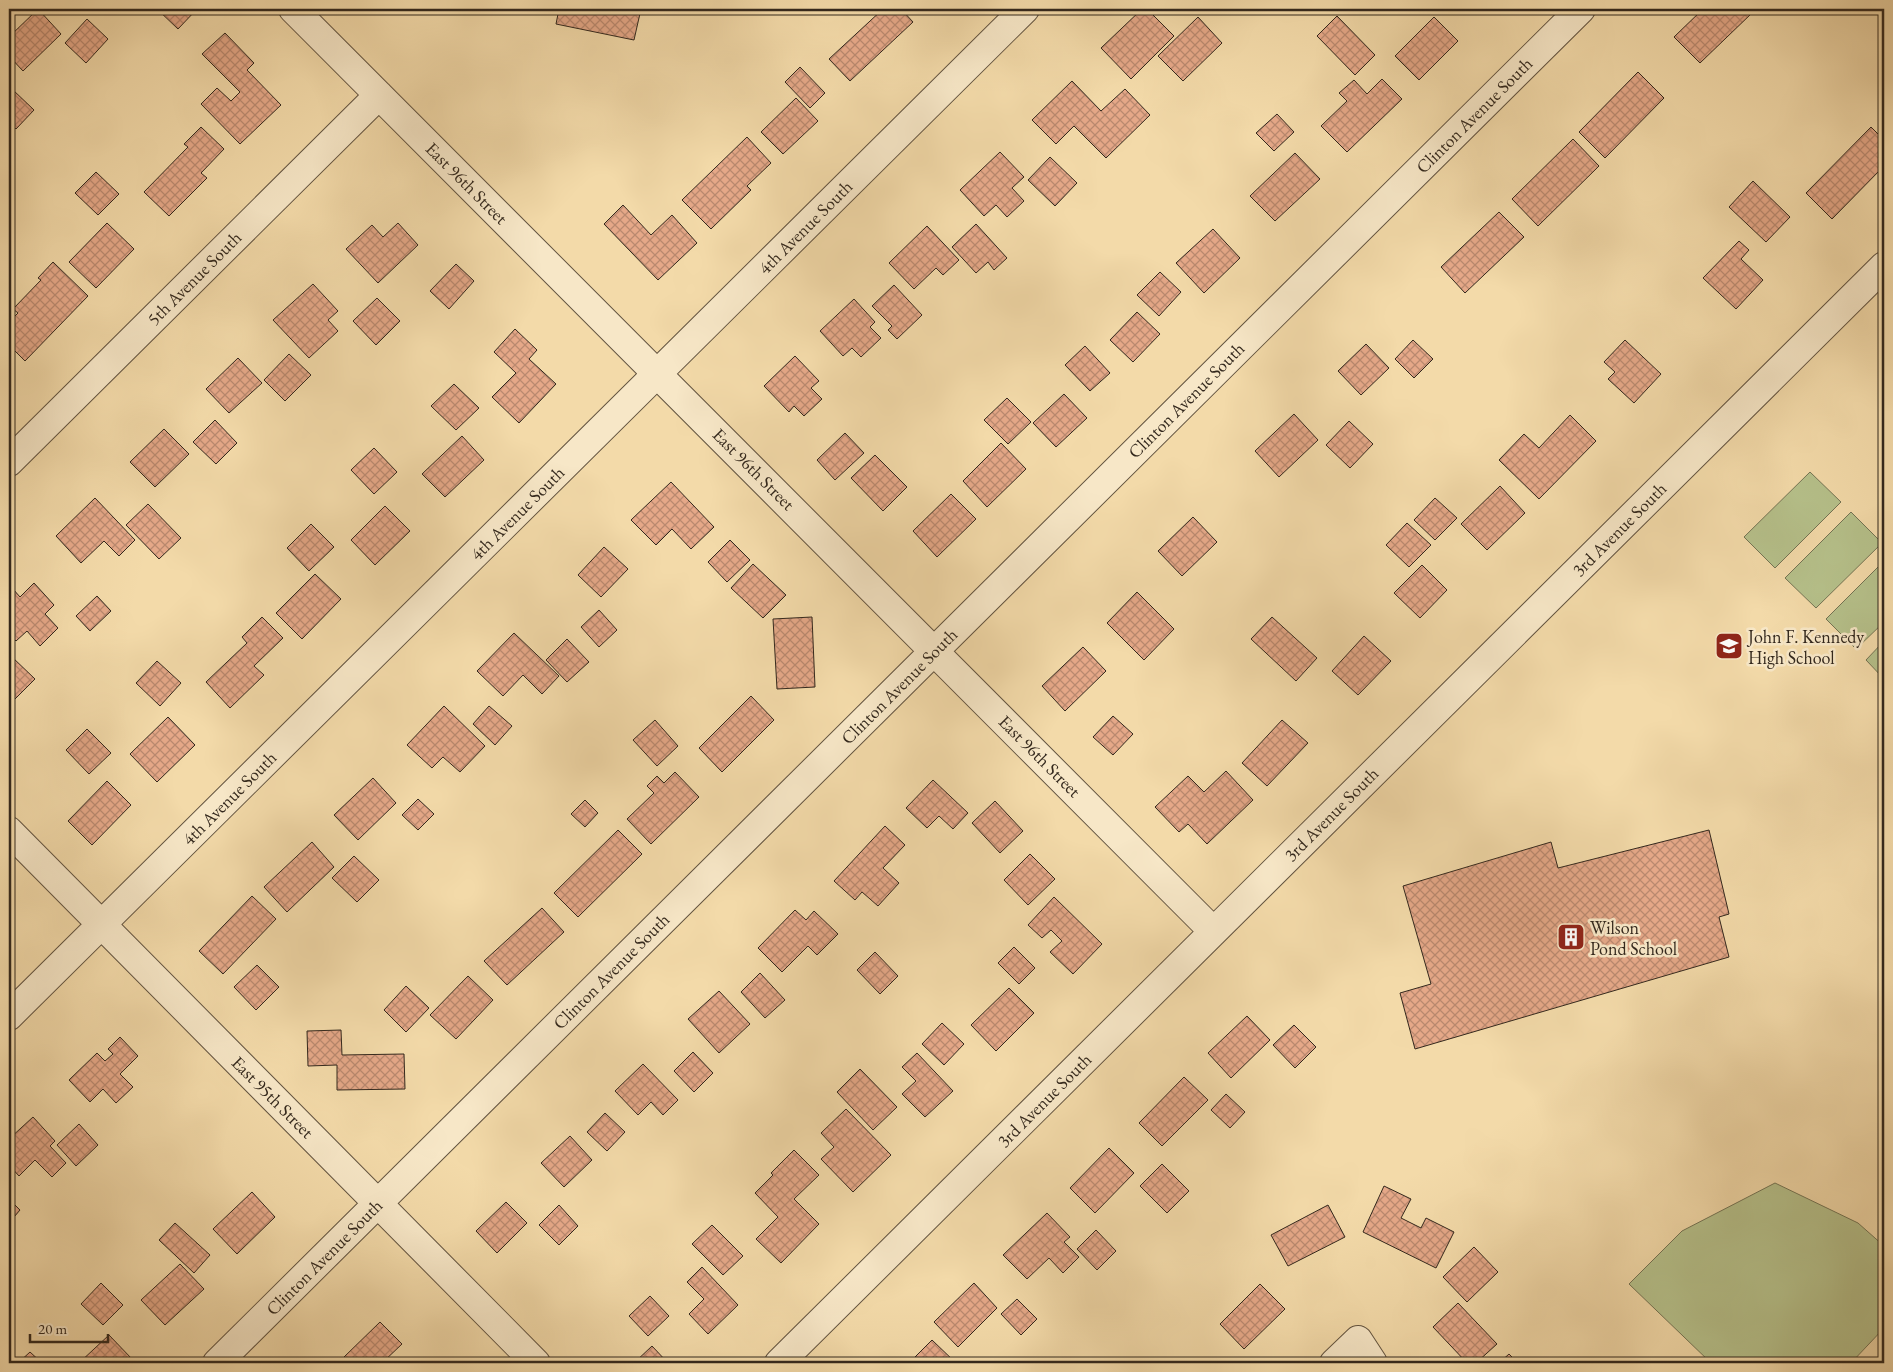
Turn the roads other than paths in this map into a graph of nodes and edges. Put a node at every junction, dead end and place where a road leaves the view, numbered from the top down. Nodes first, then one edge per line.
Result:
1 (293, 9) edge
2 (1025, 9) edge
3 (1581, 9) edge
4 (380, 95) junction
5 (1884, 266) edge
6 (658, 373) junction
7 (9, 462) edge
8 (934, 650) junction
9 (9, 831) edge
10 (102, 924) junction
11 (1213, 931) junction
12 (9, 1016) edge
13 (378, 1203) junction
14 (217, 1363) edge
15 (536, 1363) edge
16 (780, 1363) edge
17 (1334, 1363) edge
18 (1374, 1363) edge

1 - 4 street, East 96th Street
2 - 6 street, 4th Avenue South
3 - 8 street, Clinton Avenue South
4 - 6 street, East 96th Street
4 - 7 street, 5th Avenue South
5 - 11 street, 3rd Avenue South
6 - 8 street, East 96th Street
6 - 10 street, 4th Avenue South
8 - 11 street, East 96th Street
8 - 13 street, Clinton Avenue South
9 - 10 street, East 95th Street
10 - 12 street, 4th Avenue South
10 - 13 street, East 95th Street
11 - 16 street, 3rd Avenue South
13 - 14 street, Clinton Avenue South
13 - 15 street, East 95th Street
17 - 18 street

